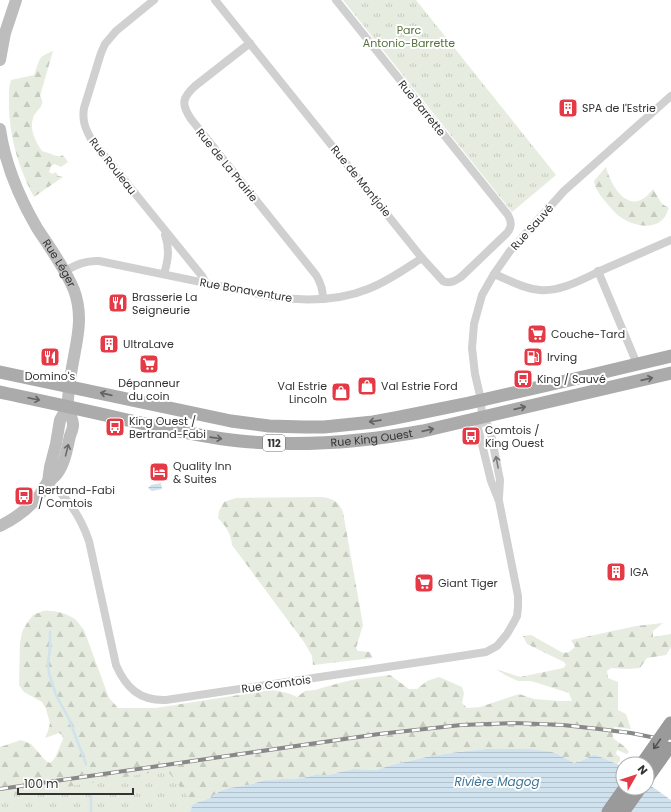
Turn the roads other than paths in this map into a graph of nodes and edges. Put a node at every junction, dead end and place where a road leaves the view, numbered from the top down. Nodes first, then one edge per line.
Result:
1 (16, 0) edge
2 (154, 0) edge
3 (215, 0) edge
4 (336, 0) edge
5 (250, 44) junction
6 (0, 60) edge
7 (671, 96) edge
8 (0, 129) edge
9 (1, 142) edge
10 (508, 215) joint
11 (164, 230) junction
12 (671, 240) edge
13 (422, 258) junction
14 (65, 271) junction
15 (598, 272) junction
16 (164, 274) junction
17 (494, 274) junction
18 (206, 283) junction
19 (323, 299) junction
20 (671, 356) edge
21 (637, 364) junction
22 (0, 372) edge
23 (671, 373) edge
24 (70, 387) junction
25 (0, 392) edge
26 (481, 400) junction
27 (68, 406) junction
28 (482, 417) junction
29 (48, 482) junction
30 (0, 526) edge
31 (671, 724) edge
32 (671, 742) edge
33 (649, 756) edge
34 (655, 765) edge
35 (620, 796) edge
36 (633, 796) edge
37 (609, 812) edge
38 (622, 812) edge

1 - 6 street
2 - 11 street, Rue Rouleau
3 - 5 street, Rue de Montjoie
4 - 10 street, Rue Barrette
5 - 13 street, Rue de Montjoie
5 - 19 street, Rue de La Prairie
7 - 17 street, Rue Sauvé
8 - 9 street, Rue Léger
9 - 14 street, Rue Léger
10 - 13 street, Rue de Montjoie
11 - 16 street, Rue Rouleau
11 - 18 street, Rue Rouleau
12 - 15 street
13 - 19 street, Rue Bonaventure
14 - 16 street, Rue Bonaventure
14 - 24 street, Rue Léger
15 - 17 street
15 - 21 street
16 - 18 street, Rue Bonaventure
17 - 26 street, Rue Sauvé
18 - 19 street, Rue Bonaventure
20 - 21 main road, Rue King Ouest / 112
21 - 26 main road, Rue King Ouest / 112
22 - 24 main road, 112
28 -> 23 main road, Rue King Ouest / 112
26 -> 24 main road, Rue King Ouest / 112
24 - 27 street, Rue Léger
25 -> 27 main road, 112
26 - 28 street, Rue Comtois
27 -> 28 main road, Rue King Ouest / 112
27 - 29 street, Rue Léger
28 - 29 street, Rue Comtois
29 - 30 street
31 -> 33 highway, bridge
32 - 34 highway
35 - 37 highway
36 - 38 highway

